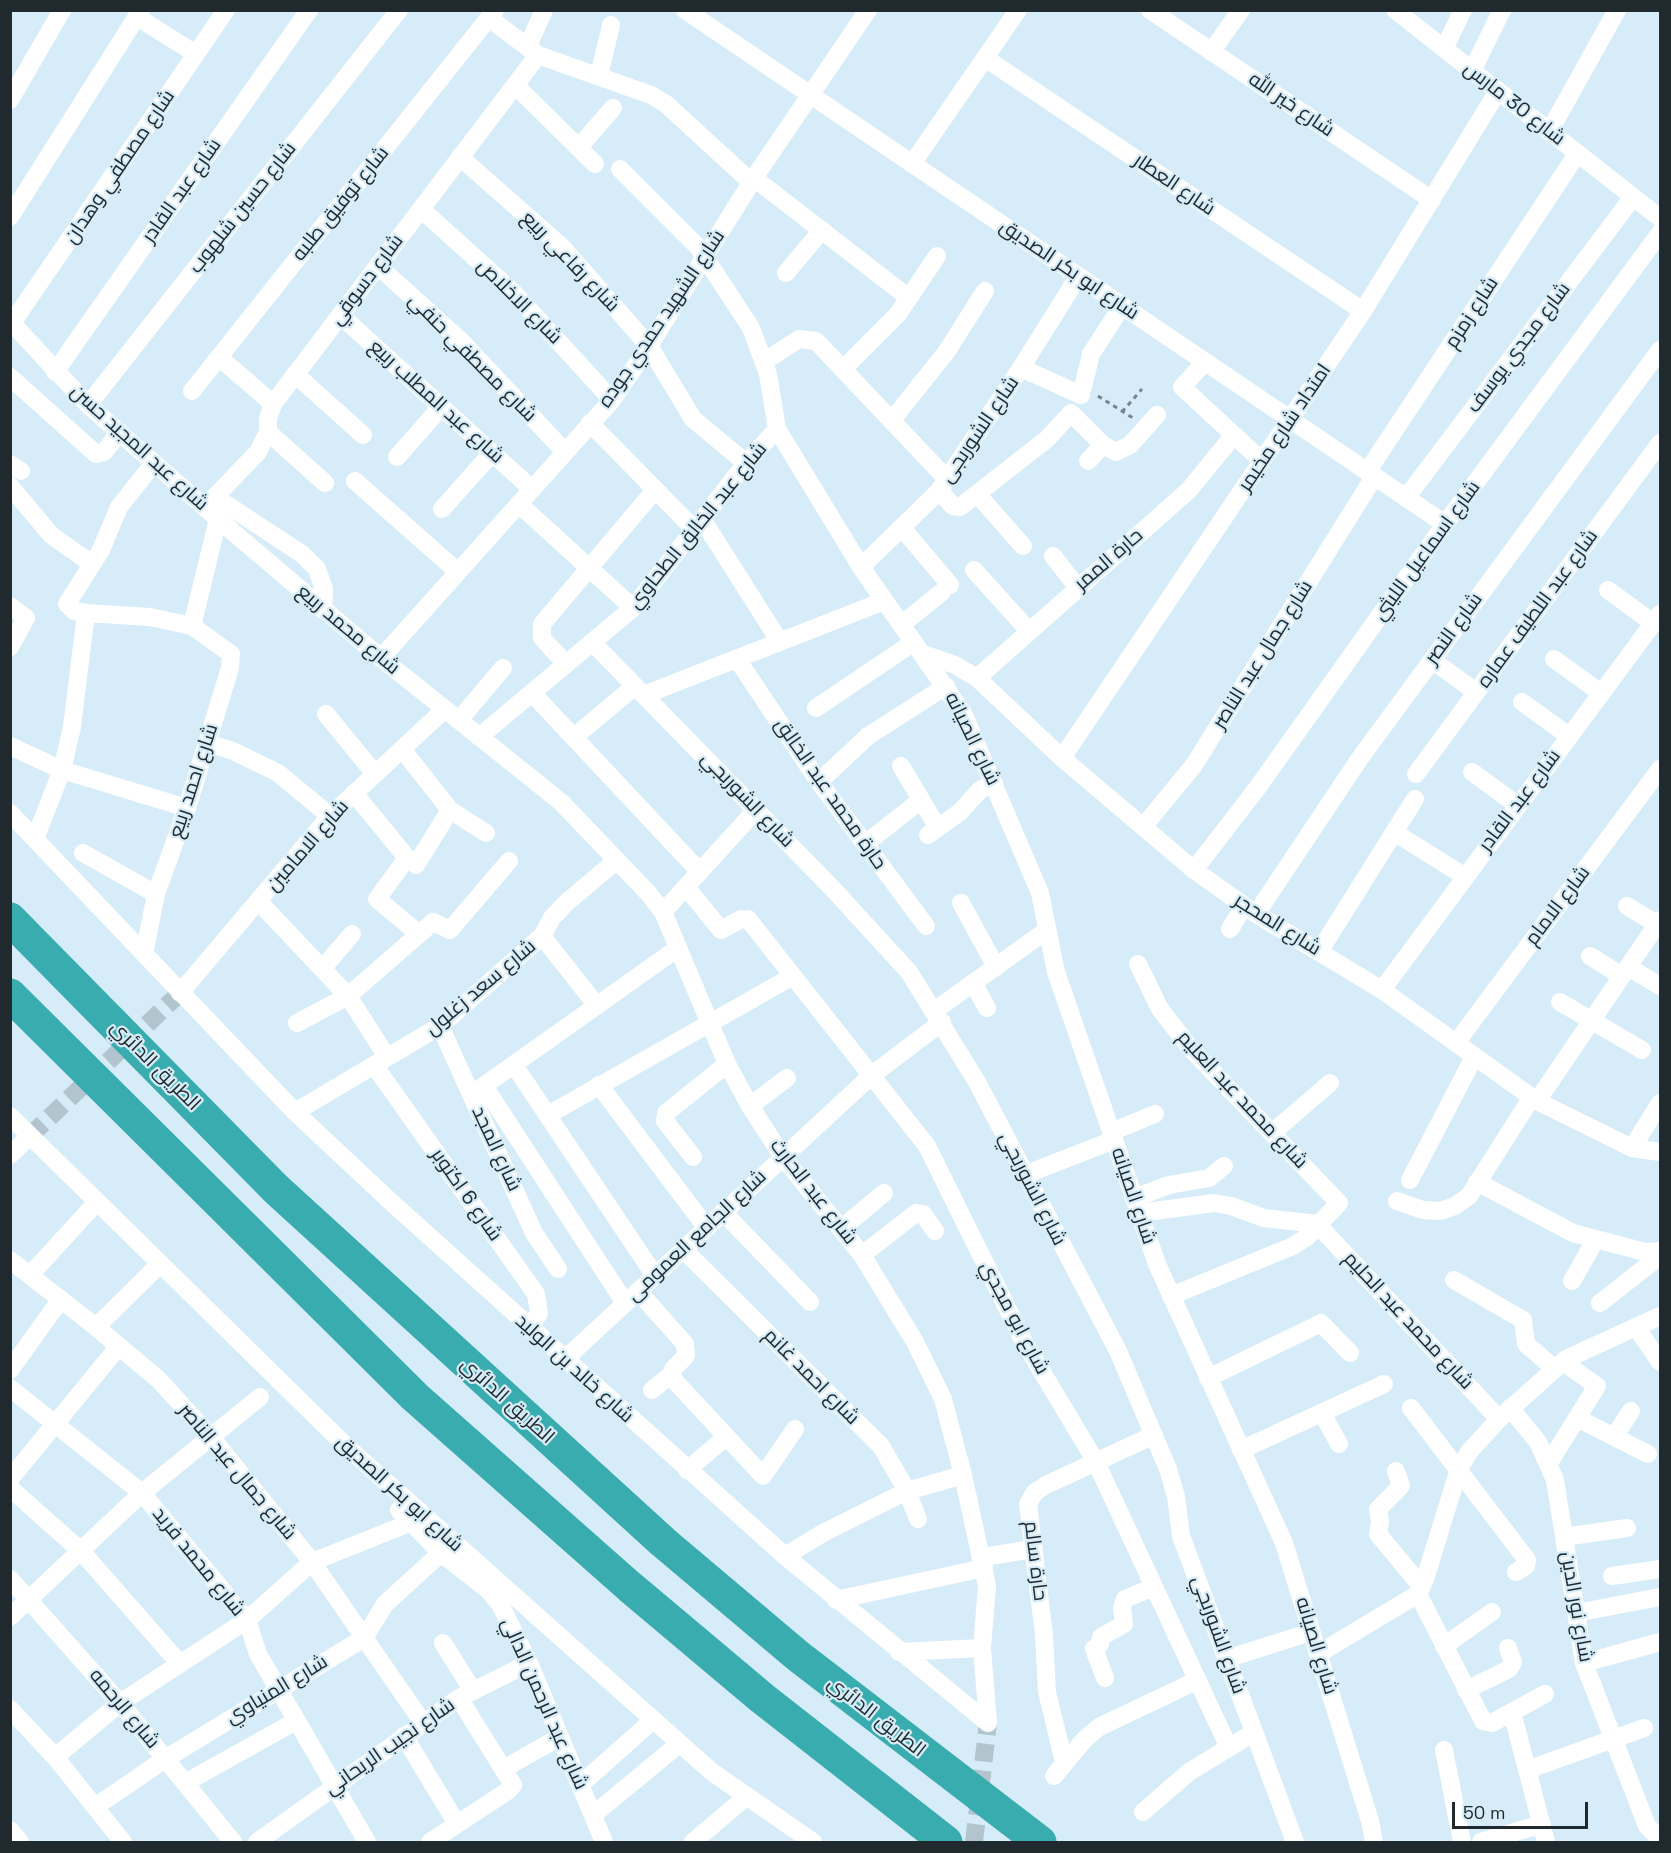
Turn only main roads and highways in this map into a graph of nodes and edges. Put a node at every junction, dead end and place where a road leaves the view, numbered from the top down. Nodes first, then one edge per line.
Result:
1 (10, 919) edge
2 (10, 994) edge
3 (946, 1842) edge
4 (1040, 1842) edge

1 - 4 highway, الطريق الدائري
2 - 3 highway

